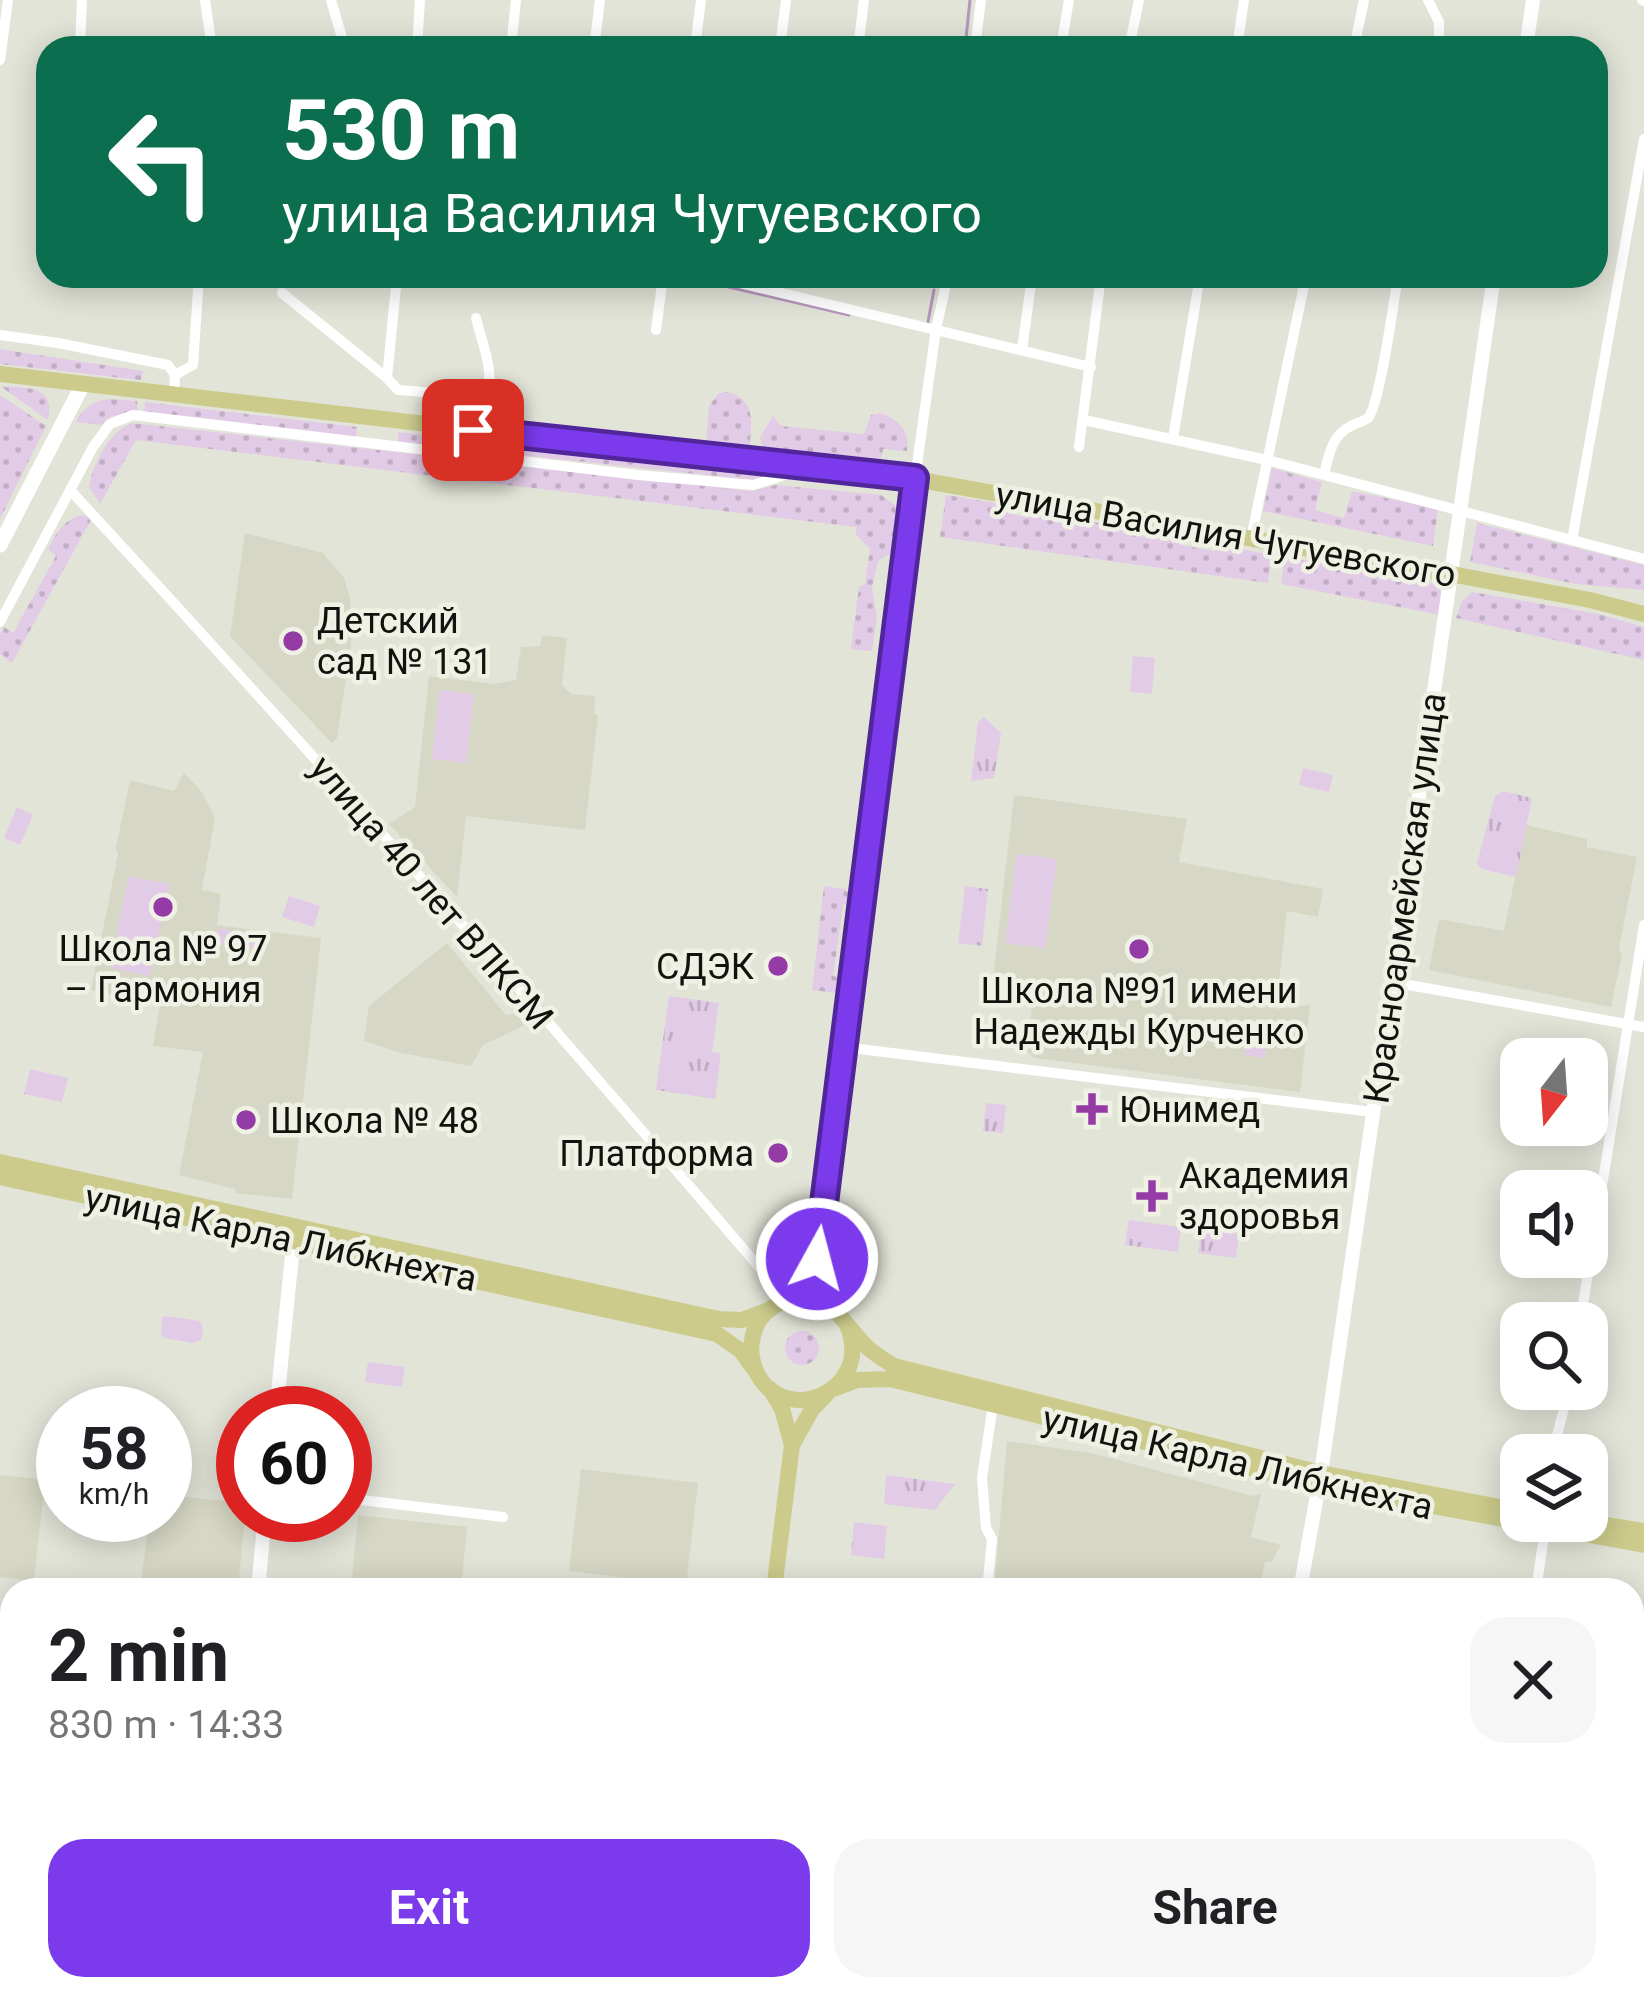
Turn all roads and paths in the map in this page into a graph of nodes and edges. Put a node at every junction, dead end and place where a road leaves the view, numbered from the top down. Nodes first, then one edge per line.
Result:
1 (8, 0) edge
2 (82, 0) edge
3 (205, 0) edge
4 (331, 0) edge
5 (420, 0) edge
6 (516, 0) edge
7 (600, 0) edge
8 (701, 0) edge
9 (786, 0) edge
10 (864, 0) edge
11 (981, 0) edge
12 (1069, 0) edge
13 (1139, 0) edge
14 (1244, 0) edge
15 (1364, 0) edge
16 (1429, 0) edge
17 (1533, 0) edge
18 (80, 36) edge
19 (210, 36) edge
20 (342, 36) edge
21 (418, 36) edge
22 (512, 36) edge
23 (596, 36) edge
24 (696, 36) edge
25 (782, 36) edge
26 (860, 36) edge
27 (976, 36) edge
28 (1063, 36) edge
29 (1132, 36) edge
30 (1239, 36) edge
31 (1356, 36) edge
32 (1439, 36) edge
33 (1528, 36) edge
34 (0, 60) edge
35 (1644, 139) edge
36 (198, 288) edge
37 (396, 288) edge
38 (661, 288) edge
39 (761, 288) edge
40 (945, 288) edge
41 (1030, 288) edge
42 (1100, 288) edge
43 (1198, 288) edge
44 (1304, 288) edge
45 (1395, 288) edge
46 (1492, 288) edge
47 (282, 293) dead end
48 (476, 318) dead end
49 (936, 329) junction
50 (656, 330) dead end
51 (0, 335) edge
52 (1022, 350) junction
53 (1091, 367) junction
54 (0, 374) edge
55 (176, 375) junction
56 (387, 378) junction
57 (83, 384) junction
58 (174, 394) junction
59 (1084, 420) junction
60 (1173, 438) junction
61 (1079, 447) dead end
62 (1268, 460) junction
63 (806, 468) junction
64 (1324, 474) junction
65 (915, 478) junction
66 (70, 490) junction
67 (1460, 509) junction
68 (1251, 538) junction
69 (1572, 540) junction
70 (0, 545) edge
71 (1644, 559) edge
72 (1451, 574) junction
73 (1644, 614) edge
74 (0, 622) edge
75 (1644, 925) edge
76 (1392, 982) junction
77 (1628, 1024) junction
78 (1644, 1027) edge
79 (843, 1047) junction
80 (1373, 1112) junction
81 (0, 1162) edge
82 (0, 1177) edge
83 (295, 1232) junction
84 (817, 1259) junction
85 (787, 1300) junction
86 (1583, 1302) edge
87 (835, 1309) junction
88 (770, 1310) junction
89 (848, 1324) junction
90 (757, 1373) junction
91 (279, 1386) edge
92 (770, 1389) junction
93 (831, 1391) junction
94 (986, 1396) junction
95 (792, 1444) junction
96 (1320, 1479) junction
97 (372, 1501) edge
98 (1500, 1507) edge
99 (502, 1517) dead end
100 (1500, 1519) edge
101 (1608, 1526) edge
102 (1644, 1532) edge
103 (1608, 1539) edge
104 (262, 1542) edge
105 (1543, 1542) edge
106 (1644, 1545) edge
107 (259, 1578) edge
108 (775, 1578) edge
109 (988, 1578) edge
110 (1302, 1578) edge
111 (1537, 1578) edge

1 - 34 street
2 - 18 street
3 - 19 street
4 - 20 street
5 - 21 street
6 - 22 street
7 - 23 street
8 - 24 street
9 - 25 street
10 - 26 street
11 - 27 street
12 - 28 street
13 - 29 street
14 - 30 street
15 - 31 street
16 - 32 street
17 - 33 street
35 - 69 street
36 - 55 street
37 - 56 street
38 - 50 street
39 - 49 street
40 - 49 street
41 - 52 street
42 - 53 street
43 - 60 street
44 - 62 street
45 - 64 street
46 - 67 street, Красноармейская улица
47 - 56 street
48 - 56 street
49 - 52 street
49 - 65 street
51 - 55 street
52 - 53 street
53 - 59 street
54 - 57 main road, улица Василия Чугуевского
55 - 58 street
57 - 58 main road, улица Василия Чугуевского
57 - 70 main road
58 - 63 main road, улица Василия Чугуевского
59 - 60 street
59 - 61 street
60 - 62 street
62 - 64 street
62 - 68 street
63 - 65 main road, улица Василия Чугуевского
63 - 66 street, улица Василия Чугуевского
64 - 67 street
65 - 68 main road, улица Василия Чугуевского
65 - 79 main road
66 - 74 street
66 - 85 street, улица 40 лет ВЛКСМ
67 - 69 street
67 - 72 street, Красноармейская улица
68 - 72 main road, улица Василия Чугуевского
69 - 71 street
72 - 73 main road, улица Василия Чугуевского
72 - 76 street, Красноармейская улица
75 - 77 street
76 - 77 street
76 - 80 street, Красноармейская улица
77 - 78 street
77 - 86 street
79 - 80 street
79 - 84 main road
80 - 96 street, Красноармейская улица
81 - 83 main road, улица Карла Либкнехта
82 - 83 main road, улица Карла Либкнехта
83 - 88 main road, улица Карла Либкнехта
83 - 90 main road, улица Карла Либкнехта
83 - 91 street
84 - 85 main road
84 - 87 main road
85 - 87 main road
85 - 88 main road
87 - 89 main road
88 - 90 main road
89 - 93 main road
89 - 94 main road, улица Карла Либкнехта
90 - 92 main road
92 - 93 main road
92 - 95 main road
93 - 94 main road, улица Карла Либкнехта
93 - 95 main road
94 - 96 main road, улица Карла Либкнехта
94 - 109 street
95 - 108 main road
96 - 98 main road, улица Карла Либкнехта
96 - 100 main road, улица Карла Либкнехта
96 - 110 street, Красноармейская улица
97 - 99 street
101 - 102 main road
103 - 106 main road, улица Карла Либкнехта
104 - 107 street
105 - 111 street

